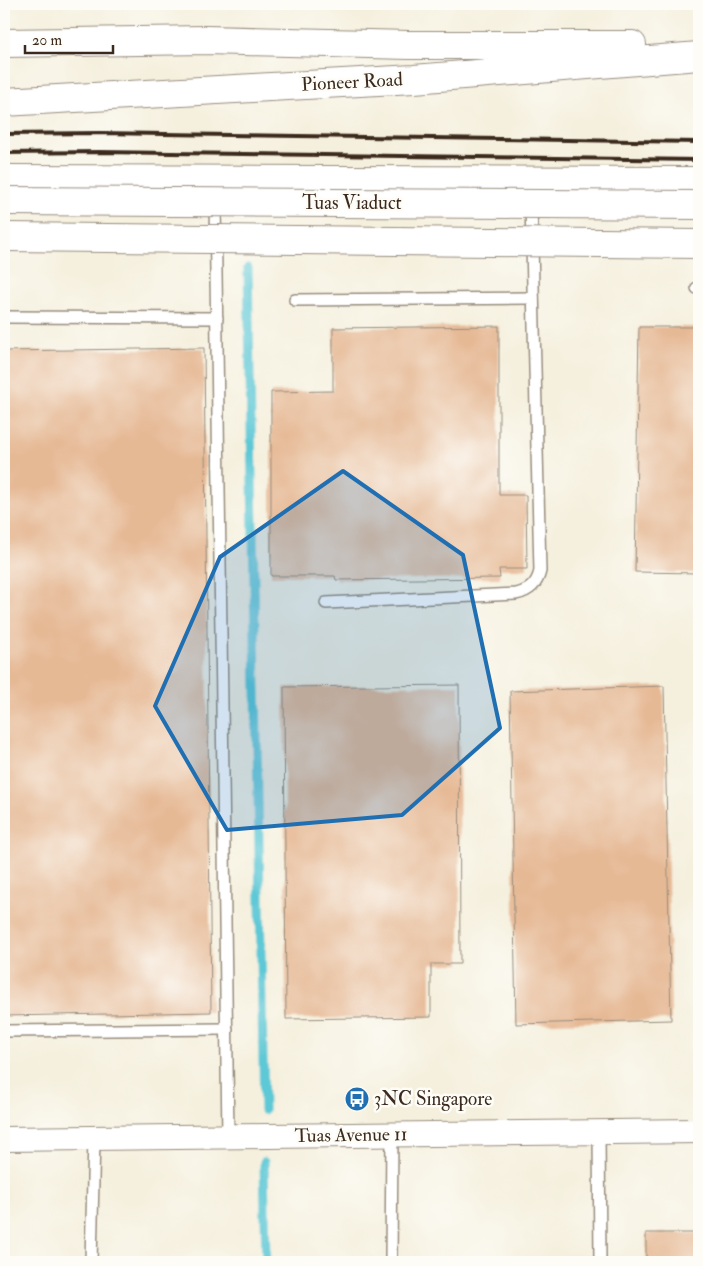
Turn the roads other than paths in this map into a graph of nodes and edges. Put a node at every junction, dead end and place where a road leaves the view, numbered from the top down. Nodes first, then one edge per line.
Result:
1 (4, 43) edge
2 (699, 45) edge
3 (699, 56) edge
4 (4, 102) edge
5 (4, 180) edge
6 (215, 180) junction
7 (530, 181) junction
8 (699, 181) edge
9 (4, 201) edge
10 (699, 205) edge
11 (4, 237) edge
12 (699, 244) edge
13 (533, 298) junction
14 (295, 300) dead end
15 (4, 316) edge
16 (217, 318) junction
17 (326, 602) dead end
18 (227, 1029) junction
19 (4, 1030) edge
20 (699, 1131) edge
21 (599, 1132) junction
22 (392, 1135) junction
23 (228, 1136) junction
24 (94, 1138) junction
25 (4, 1139) edge
26 (91, 1262) edge
27 (391, 1262) edge
28 (600, 1262) edge

1 - 2 main road
3 - 4 main road, Pioneer Road
5 - 6 main road
6 - 7 main road
6 - 16 lane
7 - 8 main road
7 - 13 lane
9 - 10 main road, Tuas Viaduct, bridge
11 - 12 main road, bridge
13 - 14 lane
13 - 17 lane
15 - 16 lane
16 - 18 lane
18 - 19 lane
18 - 23 lane
20 - 21 street, Tuas Avenue 11
21 - 22 street, Tuas Avenue 11
21 - 28 lane
22 - 23 street, Tuas Avenue 11
22 - 27 lane
23 - 24 street, Tuas Avenue 11
24 - 25 street, Tuas Avenue 11
24 - 26 lane

